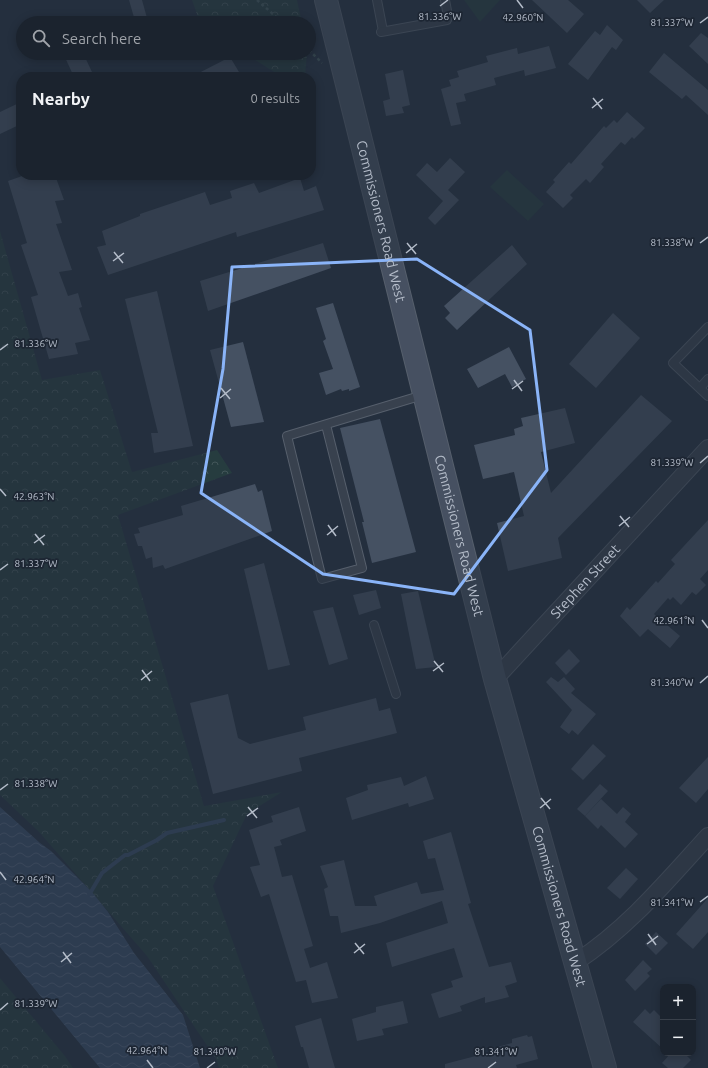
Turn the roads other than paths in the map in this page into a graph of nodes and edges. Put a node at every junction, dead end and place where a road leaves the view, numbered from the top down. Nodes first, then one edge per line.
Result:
1 (326, 0) edge
2 (377, 0) edge
3 (445, 0) edge
4 (708, 327) edge
5 (708, 379) edge
6 (700, 388) junction
7 (424, 395) junction
8 (708, 396) edge
9 (326, 425) junction
10 (708, 448) edge
11 (374, 625) dead end
12 (495, 679) junction
13 (396, 694) dead end
14 (708, 836) edge
15 (576, 962) junction
16 (606, 1068) edge

1 - 7 main road, Commissioners Road West
2 - 3 lane
4 - 6 lane
5 - 6 lane
6 - 8 lane
7 - 9 lane
7 - 12 main road, Commissioners Road West
9 - 9 lane
10 - 12 street, Stephen Street
11 - 13 lane
12 - 15 main road, Commissioners Road West
14 - 15 street
15 - 16 main road, Commissioners Road West

